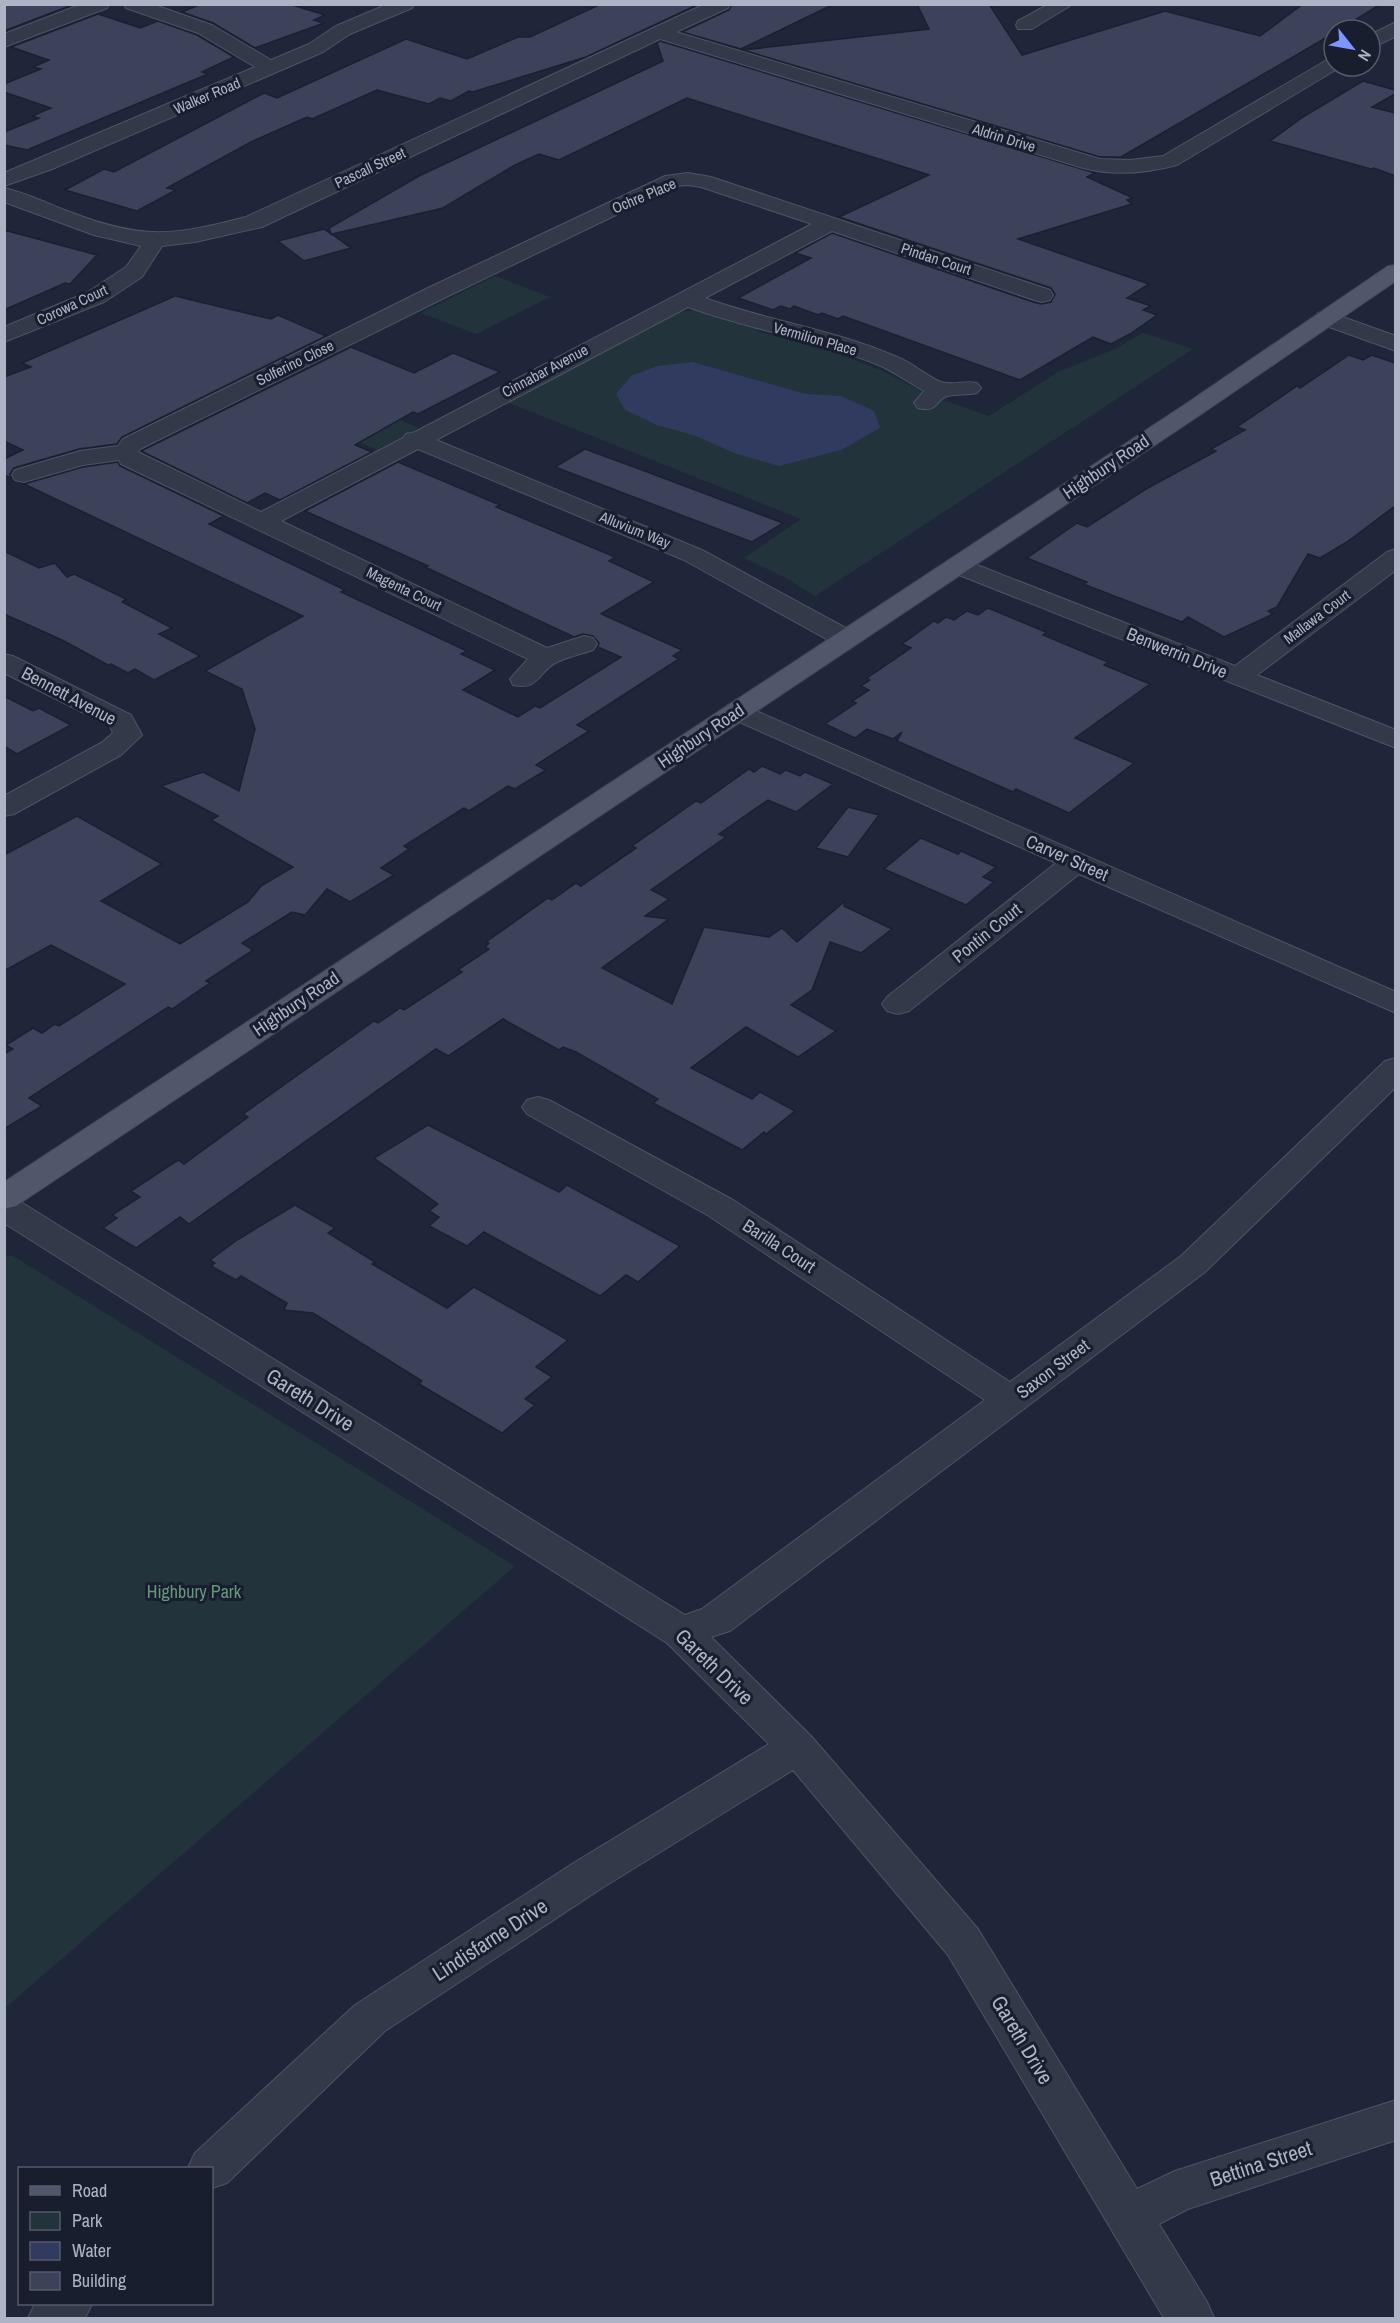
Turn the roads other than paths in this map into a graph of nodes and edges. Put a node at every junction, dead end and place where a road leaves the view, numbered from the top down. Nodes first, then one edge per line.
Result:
1 (100, 4) edge
2 (133, 4) edge
3 (405, 4) edge
4 (721, 4) edge
5 (1064, 4) edge
6 (1025, 25) dead end
7 (1395, 28) edge
8 (659, 33) junction
9 (1382, 36) edge
10 (4, 41) edge
11 (270, 68) junction
12 (1322, 71) edge
13 (4, 180) edge
14 (4, 194) edge
15 (829, 224) junction
16 (156, 240) junction
17 (1395, 271) edge
18 (467, 278) joint
19 (1045, 297) dead end
20 (687, 299) junction
21 (1326, 318) junction
22 (4, 335) edge
23 (1395, 344) edge
24 (969, 388) dead end
25 (414, 439) junction
26 (126, 452) junction
27 (24, 476) dead end
28 (262, 521) junction
29 (1395, 557) edge
30 (958, 566) junction
31 (846, 639) junction
32 (584, 644) dead end
33 (545, 657) junction
34 (4, 662) edge
35 (1238, 677) junction
36 (523, 679) dead end
37 (738, 711) junction
38 (1395, 740) edge
39 (4, 808) edge
40 (1076, 862) junction
41 (898, 1004) dead end
42 (1395, 1004) edge
43 (1395, 1068) edge
44 (538, 1107) dead end
45 (4, 1198) edge
46 (4, 1207) edge
47 (1011, 1400) junction
48 (681, 1632) junction
49 (797, 1747) junction
50 (1395, 2120) edge
51 (213, 2167) edge
52 (1129, 2217) junction
53 (67, 2305) edge
54 (52, 2319) edge
55 (1190, 2319) edge

1 - 10 street
2 - 11 street
3 - 11 street, Walker Road
4 - 8 street, Pascall Street
5 - 6 street
7 - 9 street
8 - 12 street, Aldrin Drive
8 - 16 street, Pascall Street
11 - 13 street, Walker Road
14 - 16 street, Pascall Street
15 - 18 street, Ochre Place
15 - 19 street, Pindan Court
15 - 20 street, Cinnabar Avenue
16 - 22 street, Corowa Court
17 - 21 main road, Highbury Road
18 - 26 street, Solferino Close
20 - 24 street, Vermilion Place
20 - 25 street, Cinnabar Avenue
21 - 23 street
21 - 30 main road, Highbury Road
25 - 28 street, Cinnabar Avenue
25 - 31 street, Alluvium Way
26 - 27 street, Solferino Close
26 - 28 street
28 - 33 street, Magenta Court
29 - 35 street, Mallawa Court
30 - 31 main road, Highbury Road
30 - 35 street, Benwerrin Drive
31 - 37 main road, Highbury Road
32 - 33 street
33 - 36 street
34 - 39 street, Bennett Avenue
35 - 38 street, Benwerrin Drive
37 - 40 street, Carver Street
37 - 45 main road, Highbury Road
40 - 41 street, Pontin Court
40 - 42 street, Carver Street
43 - 47 street, Saxon Street
44 - 47 street, Barilla Court
46 - 48 street, Gareth Drive
47 - 48 street, Saxon Street
48 - 49 street, Gareth Drive
49 - 51 street, Lindisfarne Drive
49 - 52 street, Gareth Drive
50 - 52 street, Bettina Street
52 - 55 street, Gareth Drive
53 - 54 street

